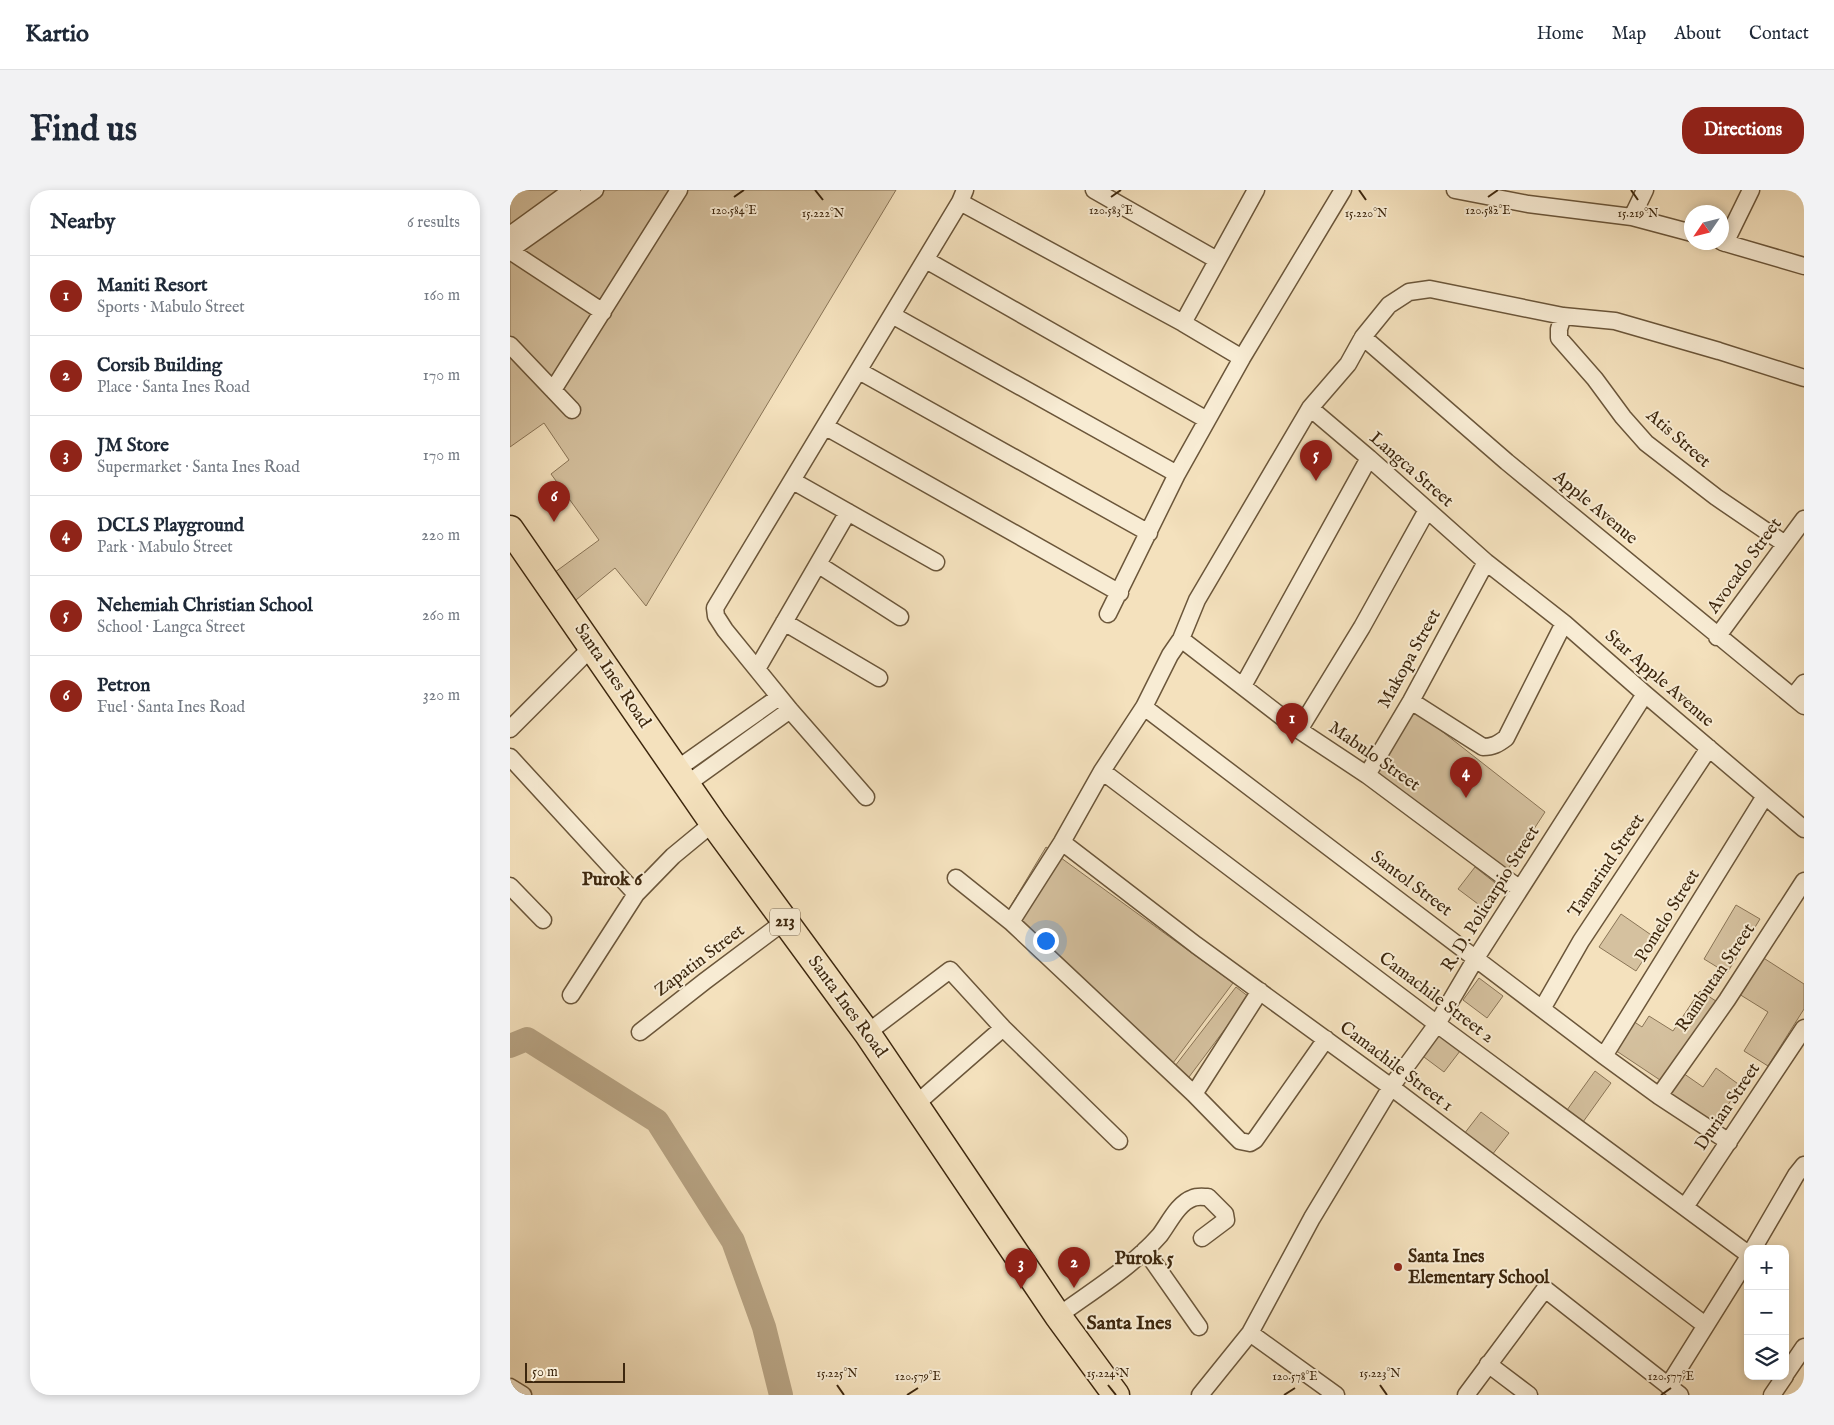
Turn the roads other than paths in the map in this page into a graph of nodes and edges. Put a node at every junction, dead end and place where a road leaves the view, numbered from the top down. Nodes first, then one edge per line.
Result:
1 (572, 190) edge
2 (595, 190) edge
3 (679, 190) edge
4 (1094, 190) edge
5 (1256, 190) edge
6 (1342, 190) edge
7 (1455, 190) edge
8 (1645, 190) edge
9 (1751, 190) edge
10 (963, 193) edge
11 (1531, 197) edge
12 (1632, 217) junction
13 (1684, 231) edge
14 (1729, 231) edge
15 (510, 235) edge
16 (1729, 244) edge
17 (510, 251) edge
18 (926, 260) junction
19 (1217, 260) junction
20 (1804, 266) edge
21 (602, 312) junction
22 (892, 315) junction
23 (1563, 316) junction
24 (1182, 323) junction
25 (1363, 337) junction
26 (510, 345) edge
27 (1242, 358) junction
28 (859, 370) junction
29 (1804, 378) edge
30 (553, 390) junction
31 (1310, 408) junction
32 (572, 410) dead end
33 (1207, 420) junction
34 (826, 426) junction
35 (1368, 458) junction
36 (1177, 474) junction
37 (793, 481) junction
38 (1426, 510) junction
39 (848, 512) junction
40 (1804, 519) edge
41 (510, 529) edge
42 (1149, 533) junction
43 (1785, 544) junction
44 (936, 562) dead end
45 (1486, 562) junction
46 (819, 565) junction
47 (1120, 593) junction
48 (1108, 614) dead end
49 (900, 617) dead end
50 (784, 622) junction
51 (1564, 623) junction
52 (1718, 636) junction
53 (1181, 639) junction
54 (592, 647) junction
55 (757, 669) junction
56 (879, 678) dead end
57 (1804, 683) edge
58 (1243, 686) junction
59 (1645, 694) junction
60 (780, 697) junction
61 (1411, 701) junction
62 (1799, 702) edge
63 (1144, 707) junction
64 (790, 710) junction
65 (747, 720) junction
66 (510, 729) edge
67 (1299, 730) junction
68 (757, 734) junction
69 (716, 741) junction
70 (1709, 748) junction
71 (726, 755) junction
72 (510, 757) edge
73 (1102, 771) junction
74 (1367, 775) junction
75 (682, 777) junction
76 (1765, 796) junction
77 (866, 797) dead end
78 (713, 823) junction
79 (1804, 829) edge
80 (1062, 842) junction
81 (956, 878) dead end
82 (1804, 881) edge
83 (510, 886) edge
84 (1520, 889) junction
85 (636, 894) junction
86 (543, 920) dead end
87 (785, 921) junction
88 (1011, 922) junction
89 (1476, 958) junction
90 (1260, 991) junction
91 (571, 996) dead end
92 (1542, 1009) junction
93 (1437, 1024) junction
94 (1003, 1028) junction
95 (1804, 1028) edge
96 (640, 1032) dead end
97 (867, 1033) junction
98 (1326, 1039) junction
99 (1604, 1056) junction
100 (1391, 1087) junction
101 (1194, 1094) junction
102 (1659, 1096) junction
103 (916, 1104) junction
104 (1119, 1141) dead end
105 (1729, 1142) junction
106 (1801, 1174) edge
107 (1685, 1207) junction
108 (1202, 1238) dead end
109 (1756, 1245) edge
110 (1145, 1250) junction
111 (1744, 1251) edge
112 (1744, 1264) edge
113 (1058, 1316) junction
114 (1705, 1325) junction
115 (1198, 1327) dead end
116 (1250, 1333) junction
117 (1804, 1347) edge
118 (1488, 1364) junction
119 (1789, 1370) edge
120 (1782, 1380) edge
121 (510, 1387) edge
122 (1674, 1390) edge
123 (523, 1395) edge
124 (1116, 1395) edge
125 (1200, 1395) edge
126 (1336, 1395) edge
127 (1466, 1395) edge
128 (1529, 1395) edge
129 (1772, 1395) edge

1 - 15 street
2 - 17 street
3 - 21 street
4 - 19 street
5 - 19 street
6 - 27 street
7 - 11 street
8 - 12 street
9 - 14 street
10 - 18 street
10 - 24 street
11 - 12 street
12 - 13 street
16 - 20 street
17 - 21 street
18 - 22 street
18 - 33 street
19 - 24 street
21 - 30 street
22 - 28 street
22 - 36 street
23 - 25 street
23 - 29 street
23 - 43 street, Atis Street
24 - 27 street
25 - 31 street
25 - 52 street, Apple Avenue
26 - 30 street
27 - 33 street
28 - 34 street
28 - 42 street
30 - 32 street
31 - 35 street, Langca Street
31 - 53 street
33 - 36 street
34 - 37 street
34 - 47 street
35 - 38 street, Langca Street
35 - 58 street
36 - 42 street
37 - 39 street
37 - 55 street
38 - 45 street, Langca Street
38 - 67 street
39 - 44 street
39 - 46 street
40 - 43 street, Avocado Street
41 - 54 main road, Santa Ines Road / 213
42 - 47 street
43 - 52 street, Avocado Street
45 - 51 street, Star Apple Avenue
45 - 61 street, Makopa Street
46 - 49 street
46 - 50 street
47 - 48 street
50 - 55 street
50 - 56 street
51 - 59 street, Star Apple Avenue
51 - 61 street
52 - 62 street, Apple Avenue
53 - 58 street, Mabulo Street
53 - 63 street
54 - 66 street
54 - 75 main road, Santa Ines Road / 213
55 - 60 street
57 - 62 street
58 - 67 street, Mabulo Street
59 - 70 street, Star Apple Avenue
59 - 84 street, R. D. Policarpio Street
60 - 64 street
60 - 65 street
61 - 74 street, Makopa Street
63 - 73 street
63 - 89 street, Santol Street
64 - 68 street
64 - 77 street
65 - 68 street
65 - 69 street
67 - 74 street, Mabulo Street
68 - 71 street
69 - 71 street
69 - 75 street
70 - 76 street, Star Apple Avenue
70 - 92 street, Tamarind Street
71 - 75 street
72 - 85 street
73 - 80 street
73 - 93 street, Camachile Street 2
74 - 84 street, Mabulo Street
75 - 78 main road, Santa Ines Road / 213
76 - 79 street, Star Apple Avenue
76 - 99 street, Pomelo Street
78 - 85 street
78 - 87 main road, Santa Ines Road / 213
80 - 88 street
80 - 90 street, Camachile Street 1
81 - 88 street
82 - 102 street, Rambutan Street
83 - 86 street
84 - 89 street, R. D. Policarpio Street
85 - 91 street
87 - 96 street, Zapatin Street
87 - 97 main road, Santa Ines Road / 213
88 - 101 street
89 - 92 street, Santol Street
89 - 93 street, R. D. Policarpio Street
90 - 98 street, Camachile Street 1
90 - 101 street
92 - 99 street, Santol Street
93 - 100 street, R. D. Policarpio Street
93 - 107 street, Camachile Street 2
94 - 97 street
94 - 103 street
94 - 104 street
95 - 105 street, Durian Street
97 - 103 main road, Santa Ines Road / 213
98 - 100 street, Camachile Street 1
98 - 101 street
99 - 102 street, Santol Street
100 - 114 street, Camachile Street 1
100 - 116 street, R. D. Policarpio Street
102 - 105 street, Santol Street
103 - 113 main road, Santa Ines Road / 213
105 - 107 street, Durian Street
106 - 109 street
107 - 111 street, Camachile Street 2
108 - 110 street
110 - 113 street
110 - 115 street
112 - 114 street
113 - 124 main road, 213
114 - 122 street
116 - 125 street, R. D. Policarpio Street
116 - 126 street
117 - 119 street
118 - 122 street
118 - 127 street
118 - 128 street
120 - 129 street
121 - 123 street

